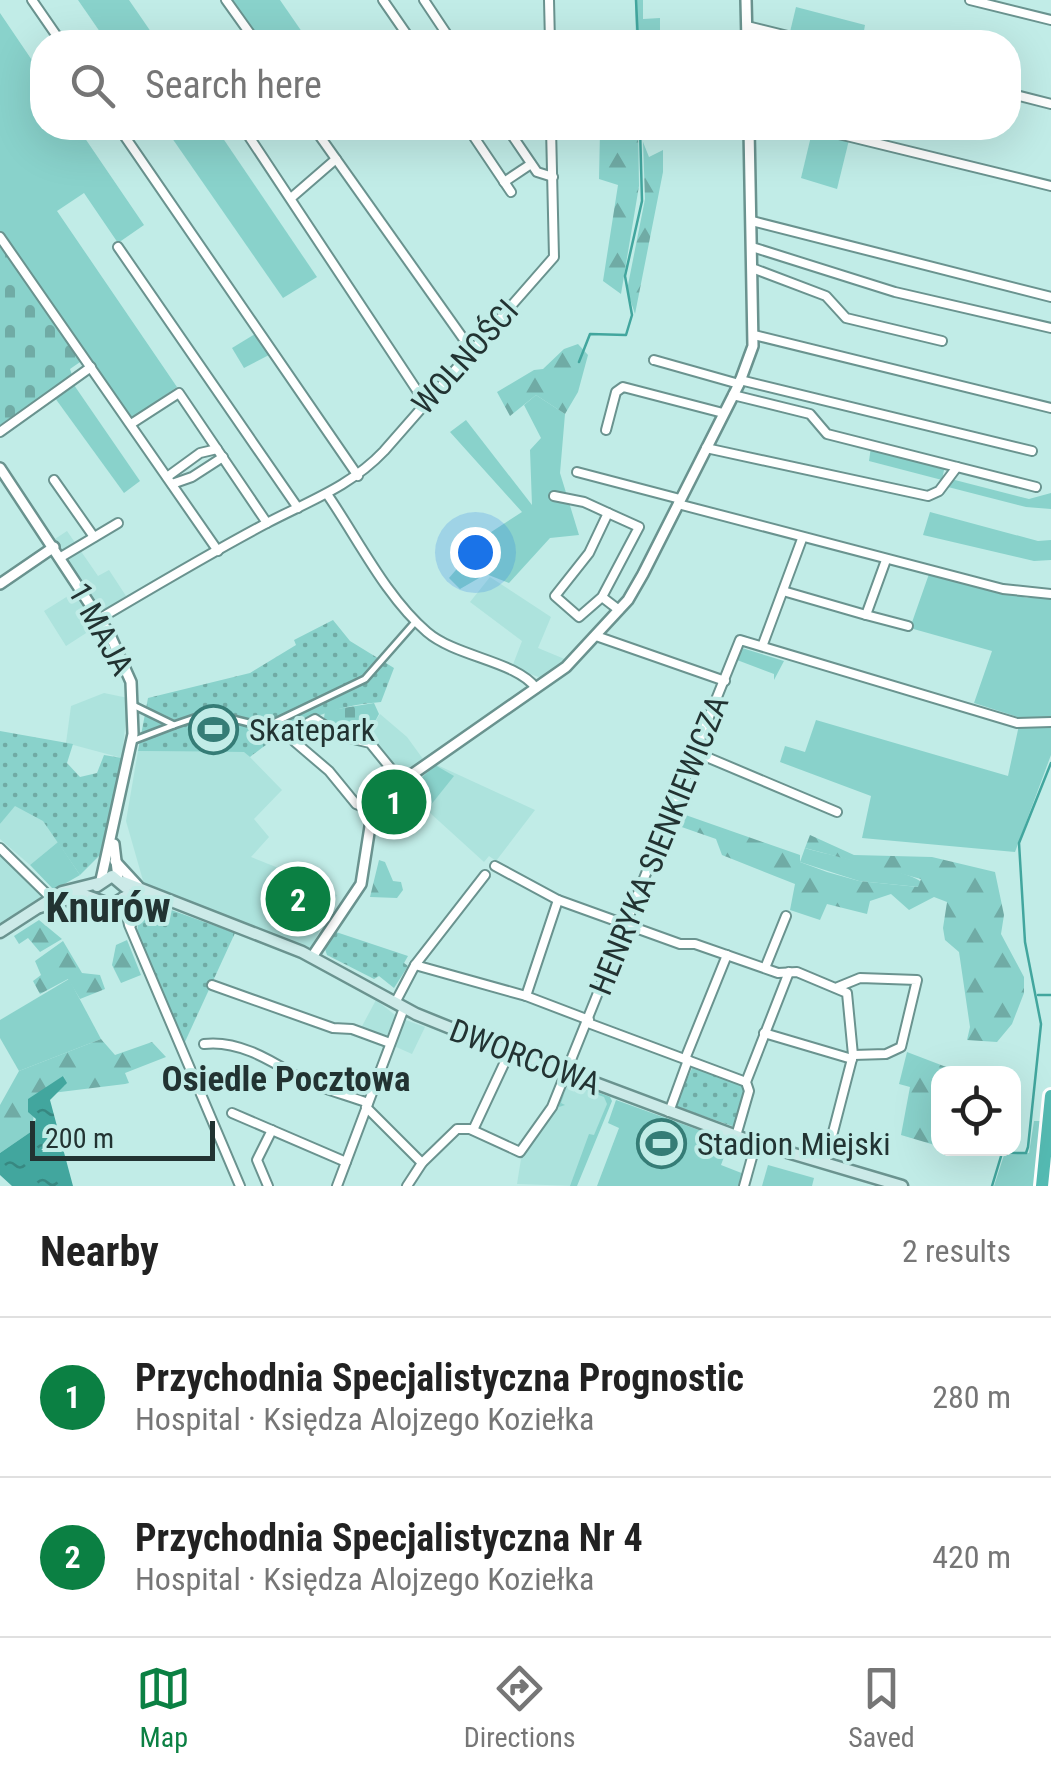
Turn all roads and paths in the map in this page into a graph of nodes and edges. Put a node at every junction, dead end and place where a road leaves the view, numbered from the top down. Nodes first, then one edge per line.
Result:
1 (32, 0) edge
2 (226, 0) edge
3 (383, 0) edge
4 (424, 0) edge
5 (548, 0) edge
6 (746, 0) edge
7 (970, 0) edge
8 (1051, 20) edge
9 (747, 26) junction
10 (53, 30) edge
11 (247, 30) edge
12 (404, 30) edge
13 (444, 30) edge
14 (549, 30) edge
15 (747, 30) edge
16 (763, 30) edge
17 (1021, 96) edge
18 (1051, 104) edge
19 (127, 140) edge
20 (251, 140) edge
21 (323, 140) edge
22 (476, 140) edge
23 (516, 140) edge
24 (551, 140) edge
25 (749, 140) edge
26 (863, 140) edge
27 (336, 159) junction
28 (531, 164) junction
29 (553, 177) junction
30 (504, 182) junction
31 (1051, 186) edge
32 (511, 192) dead end
33 (291, 198) junction
34 (752, 222) junction
35 (0, 238) edge
36 (118, 247) dead end
37 (752, 247) junction
38 (752, 268) junction
39 (1051, 297) edge
40 (1051, 328) edge
41 (754, 335) junction
42 (942, 341) dead end
43 (470, 348) junction
44 (654, 360) dead end
45 (91, 367) junction
46 (739, 382) junction
47 (733, 395) junction
48 (424, 401) junction
49 (1051, 408) edge
50 (724, 414) junction
51 (130, 424) junction
52 (606, 430) dead end
53 (0, 432) edge
54 (706, 448) junction
55 (1032, 451) dead end
56 (220, 453) junction
57 (958, 467) junction
58 (0, 468) edge
59 (577, 472) dead end
60 (358, 476) junction
61 (54, 480) dead end
62 (169, 480) junction
63 (1036, 487) dead end
64 (328, 494) junction
65 (554, 496) dead end
66 (679, 502) junction
67 (298, 508) junction
68 (608, 513) junction
69 (118, 523) dead end
70 (267, 523) junction
71 (94, 538) junction
72 (802, 539) junction
73 (54, 547) junction
74 (218, 551) junction
75 (61, 557) junction
76 (886, 560) junction
77 (0, 584) edge
78 (783, 591) junction
79 (1051, 594) edge
80 (602, 597) junction
81 (619, 610) junction
82 (866, 614) junction
83 (100, 618) junction
84 (416, 621) junction
85 (908, 626) dead end
86 (596, 636) junction
87 (764, 644) junction
88 (725, 681) junction
89 (536, 688) junction
90 (135, 706) junction
91 (1051, 722) edge
92 (174, 724) junction
93 (132, 740) junction
94 (697, 753) junction
95 (401, 780) junction
96 (370, 810) junction
97 (837, 812) dead end
98 (115, 821) junction
99 (0, 848) edge
100 (113, 859) junction
101 (495, 866) dead end
102 (486, 875) dead end
103 (120, 880) junction
104 (99, 881) junction
105 (141, 889) junction
106 (123, 897) junction
107 (51, 898) junction
108 (161, 898) junction
109 (558, 900) junction
110 (104, 902) junction
111 (40, 907) junction
112 (786, 916) dead end
113 (627, 924) junction
114 (130, 927) junction
115 (0, 932) edge
116 (727, 955) junction
117 (312, 957) junction
118 (415, 965) junction
119 (765, 968) junction
120 (789, 972) junction
121 (212, 985) dead end
122 (838, 987) junction
123 (526, 996) junction
124 (400, 1005) junction
125 (588, 1022) junction
126 (764, 1033) junction
127 (390, 1043) junction
128 (204, 1044) dead end
129 (510, 1051) junction
130 (852, 1057) junction
131 (686, 1060) junction
132 (566, 1073) junction
133 (746, 1082) junction
134 (1051, 1096) edge
135 (367, 1105) junction
136 (669, 1112) junction
137 (232, 1113) dead end
138 (272, 1130) junction
139 (473, 1130) junction
140 (736, 1136) junction
141 (756, 1143) junction
142 (346, 1162) junction
143 (422, 1163) junction
144 (825, 1164) junction
145 (240, 1186) edge
146 (268, 1186) edge
147 (336, 1186) edge
148 (407, 1186) edge
149 (744, 1186) edge
150 (902, 1186) edge
151 (1042, 1186) edge

1 - 10 street
2 - 11 street
3 - 12 street
4 - 13 street
5 - 14 street
6 - 9 street
7 - 8 street
9 - 15 street
9 - 16 street
17 - 18 street
19 - 60 street
20 - 33 street
21 - 27 street
22 - 30 street
23 - 28 street
24 - 29 street, WOLNOŚCI
25 - 34 street
26 - 31 street
27 - 33 street
27 - 43 street
28 - 29 street
28 - 30 street
29 - 43 street, WOLNOŚCI
30 - 32 street
33 - 48 street
34 - 37 street
34 - 39 street
35 - 45 street
36 - 67 street
37 - 38 street
37 - 40 street
38 - 41 street
38 - 42 street
41 - 46 street
41 - 49 street
43 - 48 street, WOLNOŚCI
44 - 46 street
45 - 51 street
45 - 53 street
46 - 47 street
46 - 55 street
47 - 50 street
47 - 57 street
48 - 60 street, WOLNOŚCI
50 - 52 street
50 - 54 street
51 - 56 street
51 - 62 street
54 - 57 street
54 - 66 street
56 - 62 street
56 - 62 street
56 - 70 street
57 - 63 street
58 - 73 street, 1 MAJA
59 - 66 street
60 - 64 street, WOLNOŚCI
61 - 71 street, 1 MAJA
62 - 74 street
64 - 67 street, WOLNOŚCI
64 - 84 street
65 - 68 street
66 - 72 street
66 - 81 street
67 - 70 street, WOLNOŚCI
68 - 80 street
68 - 80 street
69 - 71 street, 1 MAJA
70 - 74 street, WOLNOŚCI
71 - 75 street, 1 MAJA
72 - 76 street
72 - 78 street
73 - 75 street, 1 MAJA
73 - 77 street
74 - 83 street, WOLNOŚCI
75 - 83 street, 1 MAJA
76 - 79 street
76 - 82 street
78 - 82 street
78 - 87 street
80 - 81 street
81 - 86 street
82 - 85 street
83 - 90 street, 1 MAJA
84 - 89 street
84 - 92 street
86 - 88 street
86 - 89 street
87 - 88 street, HENRYKA SIENKIEWICZA
87 - 91 street
88 - 94 street, HENRYKA SIENKIEWICZA
89 - 95 street
90 - 92 street
90 - 93 street, 1 MAJA
92 - 93 street
93 - 98 street, 1 MAJA
94 - 97 street
94 - 113 street, HENRYKA SIENKIEWICZA
95 - 96 street
95 - 96 street
96 - 117 street
98 - 100 street, 1 MAJA
98 - 104 street, 1 MAJA
99 - 107 street
100 - 103 street, 1 MAJA
100 - 105 street
101 - 109 street
102 - 118 street
103 - 104 main road
103 - 105 main road, DWORCOWA
103 - 106 main road
104 - 107 main road
104 - 110 main road
105 - 108 main road, DWORCOWA
106 - 108 main road, DWORCOWA
106 - 110 main road
106 - 114 street
107 - 111 main road
108 - 114 street
108 - 117 main road, DWORCOWA
109 - 113 street
109 - 123 street
110 - 111 main road
110 - 114 street
111 - 115 main road
112 - 119 street
113 - 116 street
113 - 125 street, HENRYKA SIENKIEWICZA
114 - 145 street
116 - 119 street
116 - 131 street
117 - 124 main road, DWORCOWA
118 - 123 street
118 - 124 street
119 - 120 street
120 - 122 street
120 - 126 street
121 - 127 street
122 - 130 street
122 - 130 street
123 - 125 street
124 - 127 street
124 - 129 main road, DWORCOWA
125 - 131 street
125 - 132 street, HENRYKA SIENKIEWICZA
126 - 130 street
126 - 133 street
127 - 135 street
128 - 135 street
129 - 132 main road, DWORCOWA
129 - 139 street
130 - 144 street
131 - 133 street
131 - 136 street
132 - 136 main road, DWORCOWA
132 - 139 street, HENRYKA SIENKIEWICZA
133 - 140 street
134 - 151 highway
135 - 142 street
135 - 143 street
136 - 140 main road, DWORCOWA
137 - 138 street
138 - 142 street
138 - 146 street
139 - 143 street
140 - 141 main road, DWORCOWA
141 - 144 main road, DWORCOWA
141 - 149 street
142 - 147 street
143 - 148 street
144 - 150 main road, DWORCOWA

